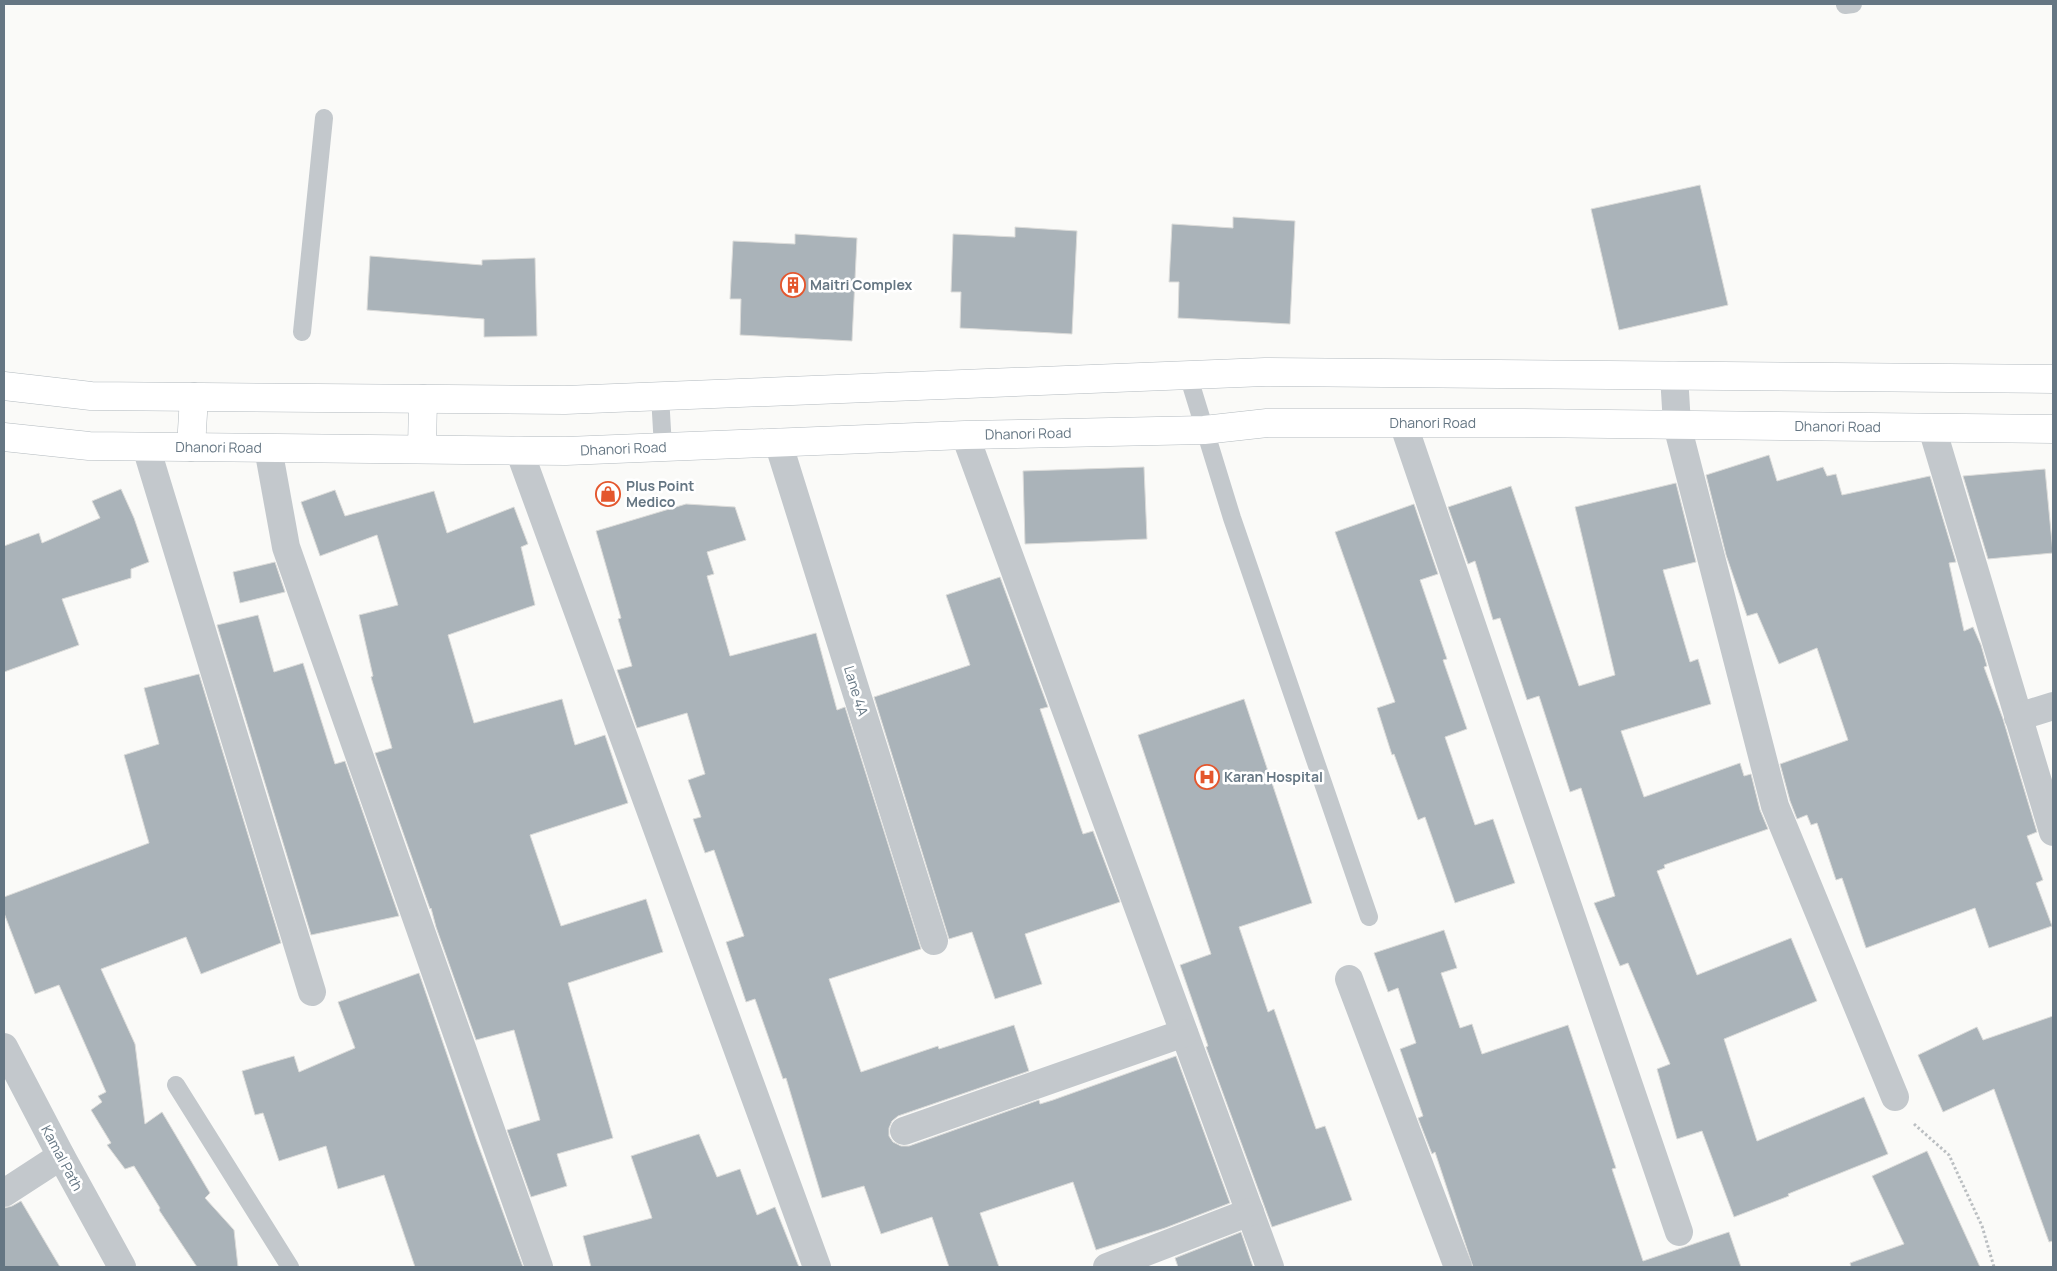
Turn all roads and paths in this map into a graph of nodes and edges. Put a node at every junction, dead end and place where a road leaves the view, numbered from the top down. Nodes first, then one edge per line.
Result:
1 (324, 118) dead end
2 (302, 332) dead end
3 (1188, 375) junction
4 (1674, 375) junction
5 (2053, 379) edge
6 (4, 386) edge
7 (660, 396) junction
8 (194, 397) junction
9 (423, 398) junction
10 (1403, 423) junction
11 (1677, 425) junction
12 (1932, 428) junction
13 (2053, 429) edge
14 (1204, 430) junction
15 (965, 435) junction
16 (4, 437) edge
17 (778, 442) junction
18 (146, 447) junction
19 (191, 447) junction
20 (663, 447) junction
21 (268, 448) junction
22 (422, 449) junction
23 (519, 450) junction
24 (2053, 706) edge
25 (2018, 717) junction
26 (2053, 832) edge
27 (1369, 917) dead end
28 (934, 940) dead end
29 (1349, 979) dead end
30 (312, 992) dead end
31 (1184, 1033) junction
32 (4, 1047) edge
33 (11, 1081) edge
34 (176, 1085) dead end
35 (1895, 1097) joint
36 (904, 1131) dead end
37 (61, 1156) junction
38 (4, 1193) edge
39 (1250, 1212) junction
40 (1680, 1232) dead end
41 (122, 1267) edge
42 (290, 1267) edge
43 (539, 1267) edge
44 (817, 1267) edge
45 (1107, 1267) edge
46 (1270, 1267) edge
47 (1458, 1267) edge
48 (1994, 1267) edge

1 - 2 lane
3 - 4 main road
3 - 7 main road
3 - 14 lane
4 - 5 main road
4 - 11 street
6 - 8 main road
7 - 9 main road
7 - 20 lane
8 - 9 main road
8 - 19 main road
9 - 22 main road
10 - 11 main road, Dhanori Road
10 - 14 main road, Dhanori Road
10 - 40 street
11 - 12 main road, Dhanori Road
11 - 35 street
12 - 13 main road, Dhanori Road
12 - 25 street
14 - 15 main road, Dhanori Road
14 - 27 lane
15 - 17 main road, Dhanori Road
15 - 31 street
16 - 18 main road, Dhanori Road
17 - 20 main road, Dhanori Road
17 - 28 street, Lane 4A
18 - 19 main road, Dhanori Road
18 - 30 street
19 - 21 main road, Dhanori Road
20 - 23 main road, Dhanori Road
21 - 22 main road, Dhanori Road
21 - 43 street
22 - 23 main road, Dhanori Road
23 - 44 street
24 - 25 street
25 - 26 street
29 - 47 street
31 - 36 street
31 - 39 street
32 - 33 street, Kamal Path
33 - 37 street, Kamal Path
34 - 42 lane
35 - 48 path
37 - 38 street
37 - 41 street, Kamal Path
39 - 45 street
39 - 46 street

